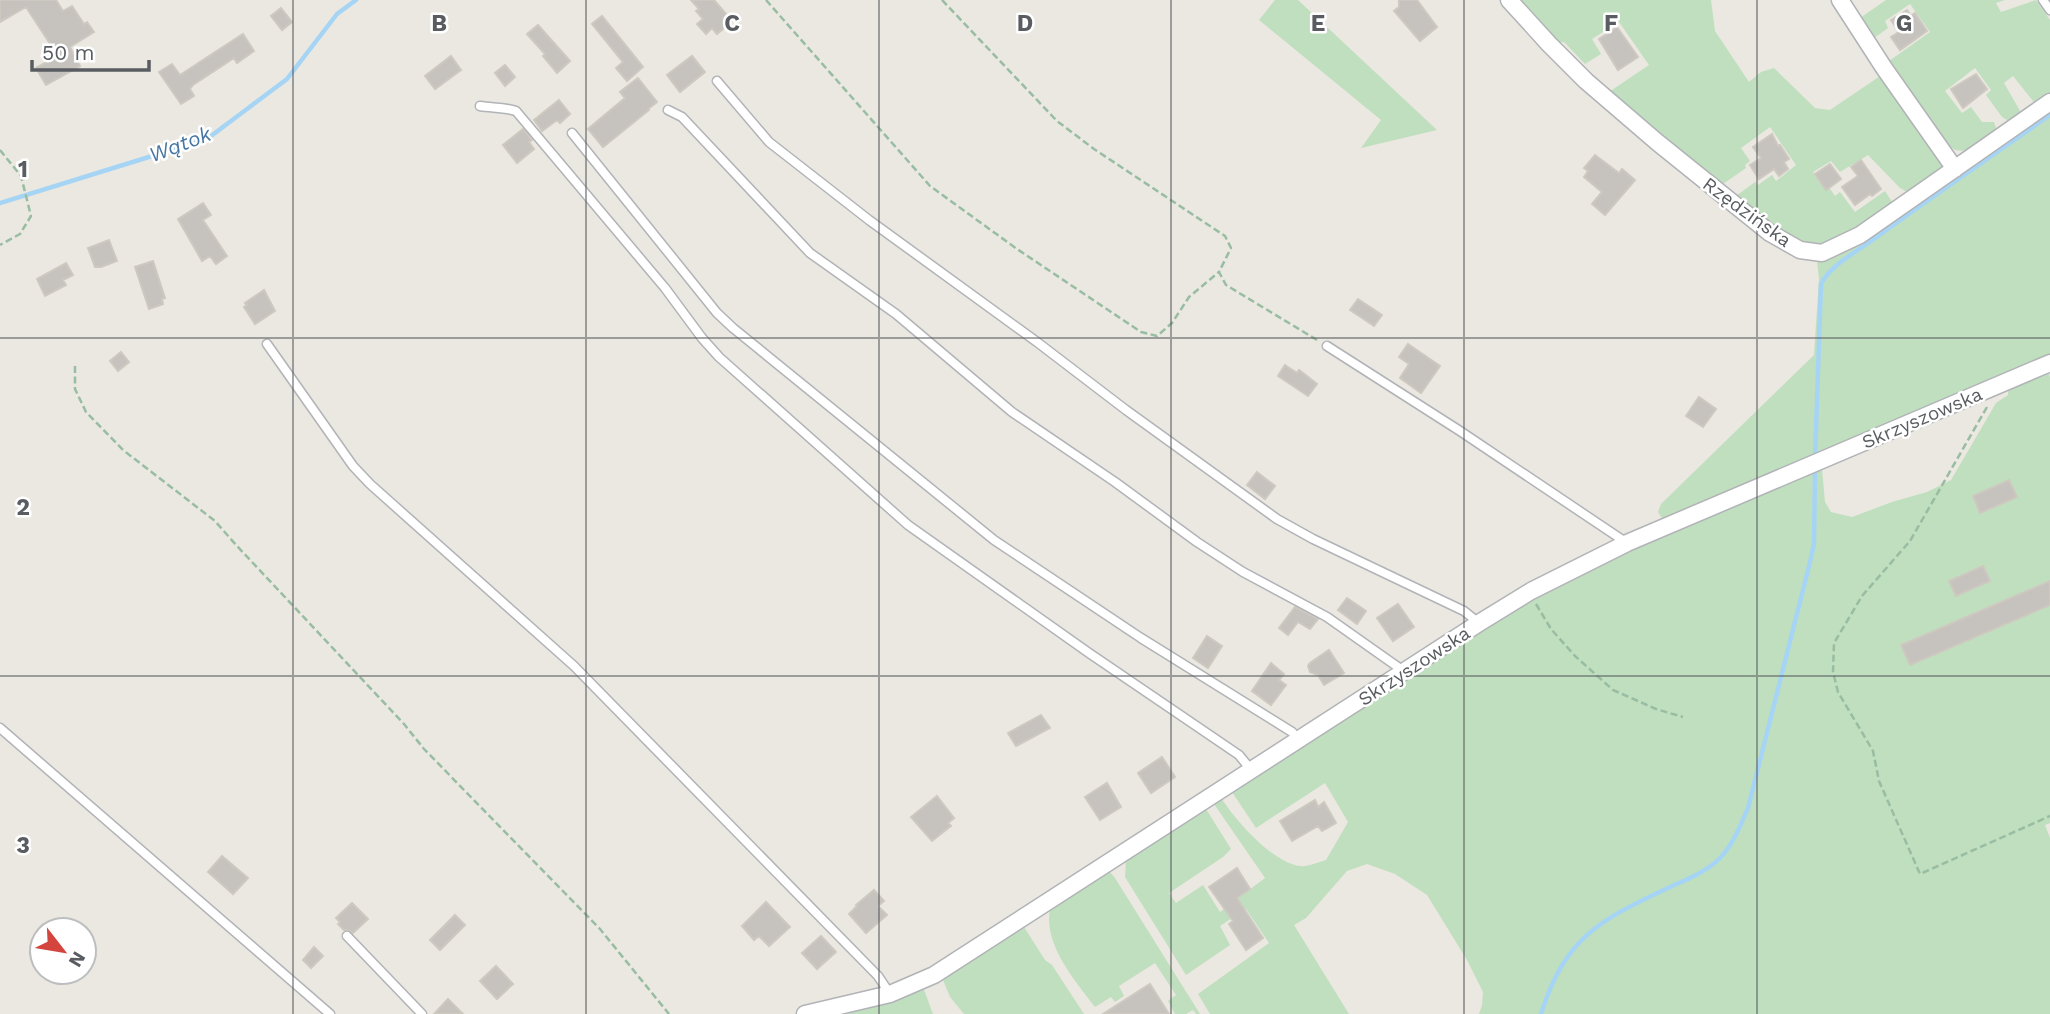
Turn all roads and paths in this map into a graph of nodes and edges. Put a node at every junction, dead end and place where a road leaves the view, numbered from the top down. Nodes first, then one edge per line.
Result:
1 (766, 0) edge
2 (942, 0) edge
3 (1509, 0) edge
4 (1840, 0) edge
5 (2043, 0) edge
6 (2050, 9) edge
7 (717, 81) dead end
8 (2050, 102) edge
9 (480, 106) dead end
10 (668, 110) dead end
11 (572, 133) dead end
12 (0, 150) edge
13 (1955, 169) junction
14 (0, 245) edge
15 (1219, 272) junction
16 (267, 344) dead end
17 (1327, 346) joint
18 (2050, 363) edge
19 (75, 366) dead end
20 (1999, 385) junction
21 (1627, 543) junction
22 (1531, 591) junction
23 (1479, 623) junction
24 (1405, 672) junction
25 (1683, 717) dead end
26 (0, 728) edge
27 (1299, 740) junction
28 (1252, 771) junction
29 (2050, 816) edge
30 (347, 936) dead end
31 (890, 994) junction
32 (330, 1014) edge
33 (422, 1014) edge
34 (669, 1014) edge
35 (805, 1014) edge

1 - 15 path
2 - 15 path
3 - 13 street, Rzędzińska
4 - 13 street
5 - 6 lane
7 - 23 lane
8 - 13 street, Rzędzińska
9 - 28 lane
10 - 24 lane
11 - 27 lane
12 - 14 path
15 - 17 path
16 - 31 lane
17 - 21 lane
18 - 20 street, Skrzyszowska
19 - 34 path
20 - 21 street, Skrzyszowska
20 - 29 path
21 - 22 street, Skrzyszowska
22 - 23 street, Skrzyszowska
22 - 25 path
23 - 24 street, Skrzyszowska
24 - 27 street, Skrzyszowska
26 - 32 lane
27 - 28 street, Skrzyszowska
28 - 31 street, Skrzyszowska
30 - 33 lane
31 - 35 street, Skrzyszowska

